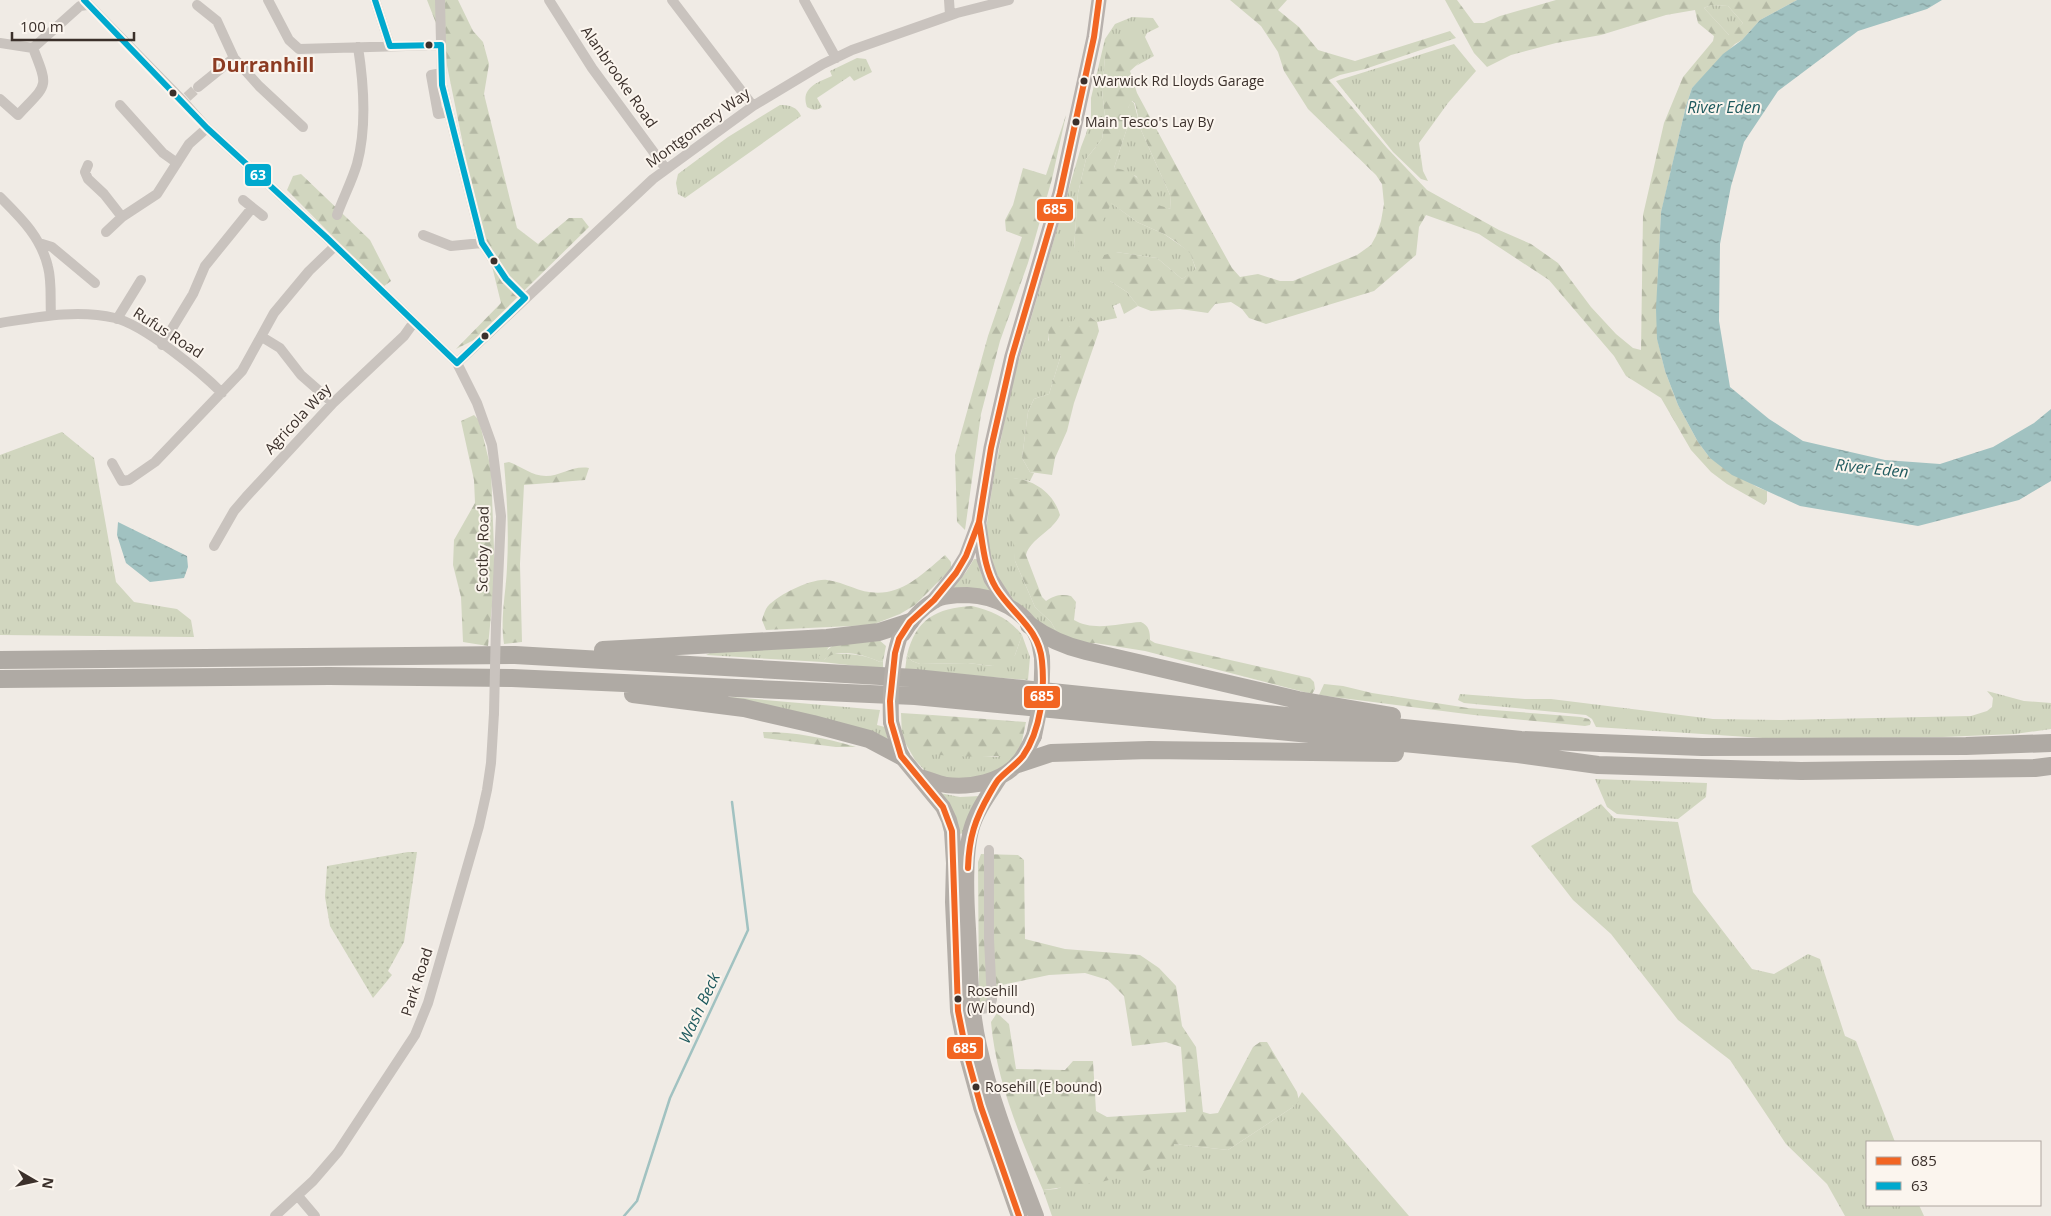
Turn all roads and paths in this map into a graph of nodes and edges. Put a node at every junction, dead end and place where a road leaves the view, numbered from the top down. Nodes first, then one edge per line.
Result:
1 (268, 0) edge
2 (374, 0) edge
3 (440, 0) edge
4 (549, 0) edge
5 (672, 0) edge
6 (804, 0) edge
7 (949, 0) edge
8 (1009, 0) edge
9 (1099, 0) edge
10 (86, 2) edge
11 (197, 4) dead end
12 (950, 15) junction
13 (0, 44) edge
14 (441, 44) junction
15 (390, 46) junction
16 (33, 48) junction
17 (358, 48) junction
18 (234, 58) junction
19 (836, 58) junction
20 (198, 87) tunnel mouth
21 (0, 99) edge
22 (120, 105) dead end
23 (753, 106) junction
24 (303, 127) dead end
25 (207, 128) junction
26 (177, 163) junction
27 (88, 165) dead end
28 (666, 169) junction
29 (0, 197) edge
30 (243, 200) dead end
31 (252, 208) junction
32 (337, 215) dead end
33 (263, 216) dead end
34 (122, 217) junction
35 (106, 232) dead end
36 (423, 235) dead end
37 (40, 243) junction
38 (482, 243) junction
39 (334, 246) junction
40 (141, 280) dead end
41 (95, 283) dead end
42 (525, 298) junction
43 (51, 315) junction
44 (117, 319) junction
45 (414, 322) junction
46 (0, 323) edge
47 (262, 337) junction
48 (162, 345) junction
49 (457, 363) junction
50 (222, 392) junction
51 (333, 403) junction
52 (112, 463) dead end
53 (979, 522) junction
54 (214, 546) dead end
55 (934, 600) junction
56 (1007, 604) junction
57 (910, 622) junction
58 (1029, 624) junction
59 (515, 655) junction
60 (0, 660) edge
61 (512, 678) junction
62 (0, 679) edge
63 (494, 713) joint
64 (2051, 743) edge
65 (1520, 747) junction
66 (902, 756) junction
67 (1018, 764) junction
68 (2043, 767) edge
69 (920, 777) junction
70 (1000, 777) junction
71 (990, 850) dead end
72 (966, 1011) junction
73 (298, 1196) junction
74 (275, 1216) edge
75 (315, 1216) edge
76 (1019, 1216) edge
77 (1036, 1216) edge

1 - 17 street
2 - 15 street
3 - 14 street
4 - 28 street, Alanbrooke Road
5 - 23 street
6 - 19 street
7 - 12 street
8 - 12 street, Montgomery Way
9 - 53 main road
10 - 16 street
10 - 25 street, Scotby Road
11 - 18 street
12 - 19 street, Montgomery Way
13 - 16 street
14 - 15 street
14 - 38 street
15 - 17 street
16 - 21 street
17 - 32 street
18 - 20 street
18 - 24 street
19 - 23 street, Montgomery Way
22 - 26 street
23 - 28 street, Montgomery Way
25 - 26 street
25 - 39 street, Scotby Road
26 - 34 street
27 - 34 street
28 - 42 street, Montgomery Way
29 - 37 street
30 - 31 street
31 - 33 street
31 - 48 street
34 - 35 street
36 - 38 street
37 - 41 street
37 - 43 street
38 - 42 street
39 - 45 street, Scotby Road
39 - 47 street
40 - 44 street
42 - 49 street, Montgomery Way
43 - 44 street, Rufus Road
43 - 46 street, Rufus Road
44 - 48 street, Rufus Road
45 - 49 street, Scotby Road
45 - 51 street, Agricola Way
47 - 50 street
47 - 51 street
48 - 50 street, Rufus Road
49 - 63 street, Scotby Road, bridge
50 - 52 street
51 - 54 street, Agricola Way
53 - 55 main road
53 - 56 main road
55 - 56 highway
55 - 57 highway
56 - 58 highway
57 - 59 highway
57 - 66 highway, bridge
58 - 65 highway
58 - 67 highway, bridge
59 - 60 highway
59 - 65 highway
61 - 62 highway
61 - 65 highway
61 - 66 highway
63 - 73 street, Park Road
64 - 65 highway
65 - 67 highway
65 - 68 highway
66 - 69 highway
67 - 70 highway
69 - 70 highway
69 - 72 highway
70 - 72 highway
71 - 72 street
72 - 76 highway
72 - 77 highway
73 - 74 street, Park Road
73 - 75 street

